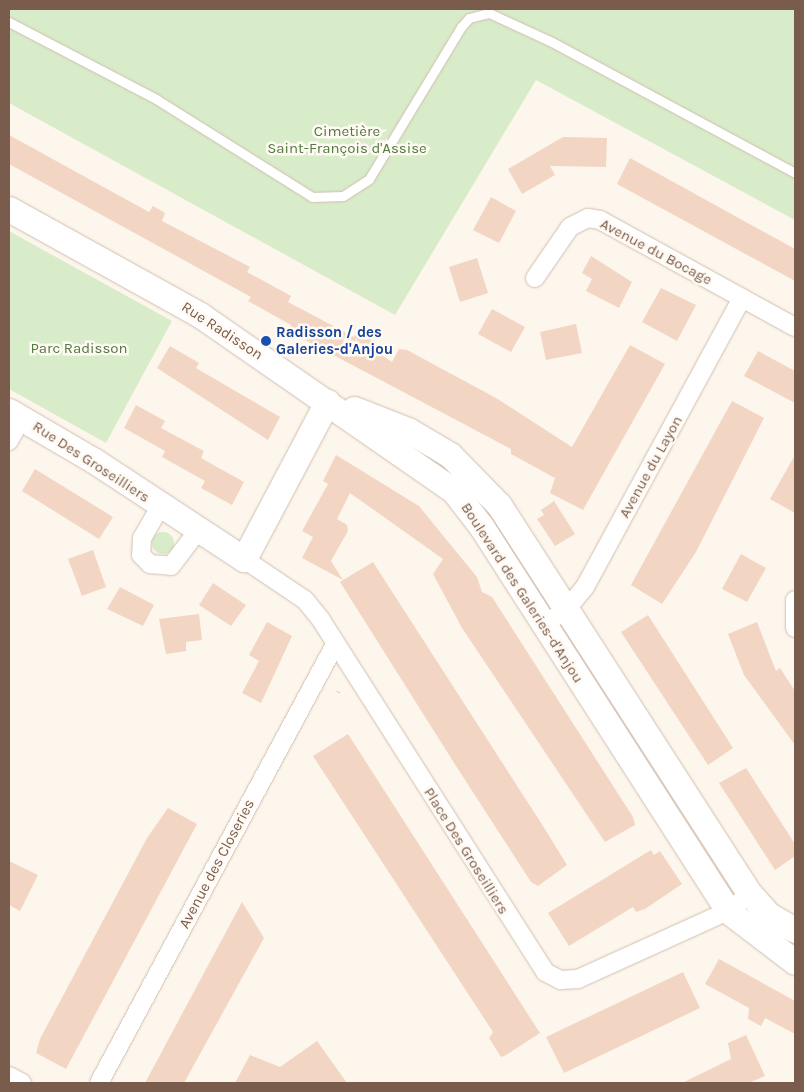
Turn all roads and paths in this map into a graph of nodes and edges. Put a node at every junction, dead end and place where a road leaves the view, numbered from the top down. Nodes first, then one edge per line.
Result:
1 (476, 12) edge
2 (9, 22) edge
3 (795, 173) edge
4 (9, 209) edge
5 (535, 278) dead end
6 (742, 298) junction
7 (795, 326) edge
8 (328, 402) junction
9 (15, 414) edge
10 (9, 441) edge
11 (160, 507) junction
12 (197, 532) junction
13 (244, 559) junction
14 (795, 600) edge
15 (566, 609) junction
16 (544, 625) junction
17 (795, 628) edge
18 (335, 644) junction
19 (750, 894) junction
20 (728, 911) junction
21 (795, 930) edge
22 (795, 962) edge
23 (9, 1076) edge
24 (22, 1083) edge
25 (99, 1083) edge

1 - 2 lane
1 - 3 lane
4 - 8 street, Rue Radisson
5 - 6 street, Avenue du Bocage
6 - 7 street, Avenue du Bocage
6 - 15 street, Avenue du Layon
8 - 13 street
8 - 15 street, Boulevard des Galeries-d'Anjou
8 - 16 street, Boulevard des Galeries-d'Anjou
9 - 10 street, Rue Des Groseilliers
9 - 11 street, Rue Des Groseilliers
11 - 12 street, Rue Des Groseilliers
11 - 12 street, Rue Des Groseilliers
12 - 13 street, Rue Des Groseilliers
13 - 18 street, Place Des Groseilliers
14 - 17 street
15 - 16 street, Avenue du Layon
15 - 19 street, Boulevard des Galeries-d'Anjou
16 - 20 street, Boulevard des Galeries-d'Anjou
18 - 20 street, Place Des Groseilliers
18 - 25 street, Avenue des Closeries
19 - 20 street, Place Des Groseilliers
19 - 21 street, Boulevard des Galeries-d'Anjou
20 - 22 street, Boulevard des Galeries-d'Anjou
23 - 24 street

